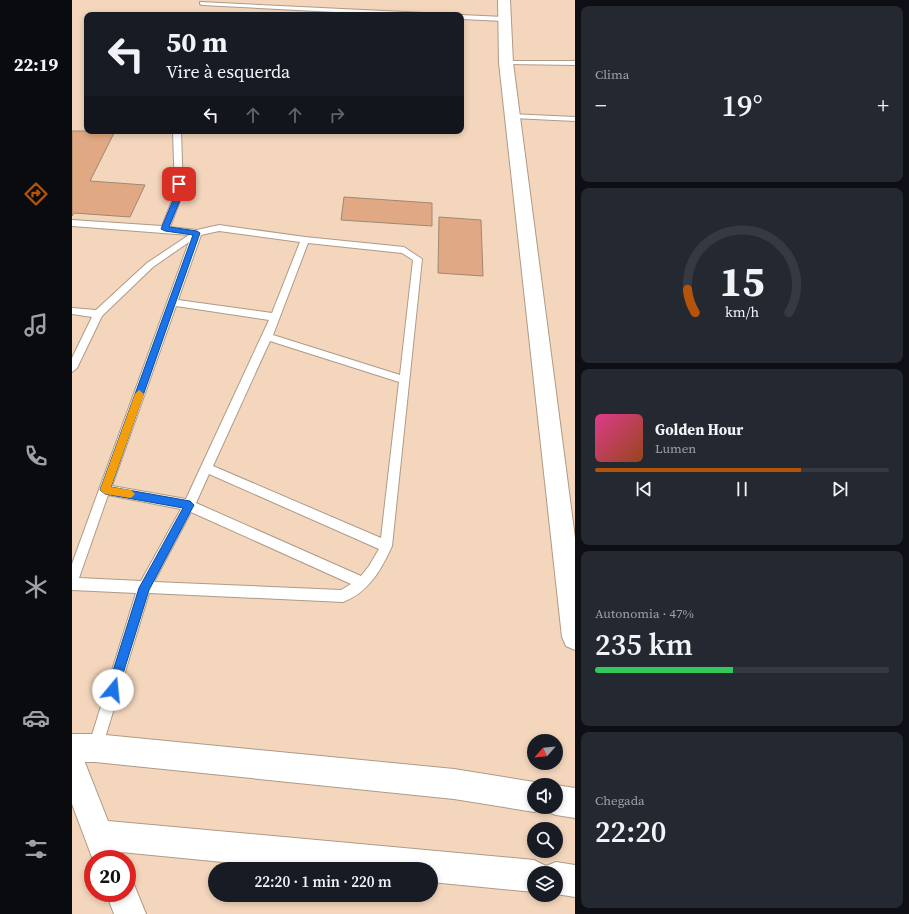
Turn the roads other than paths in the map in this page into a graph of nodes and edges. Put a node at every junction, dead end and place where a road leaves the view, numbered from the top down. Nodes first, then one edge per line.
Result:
1 (504, 0) edge
2 (202, 3) dead end
3 (368, 12) edge
4 (464, 17) edge
5 (504, 19) junction
6 (506, 63) junction
7 (575, 63) edge
8 (513, 116) junction
9 (575, 119) edge
10 (177, 134) edge
11 (72, 223) edge
12 (165, 229) junction
13 (197, 233) junction
14 (305, 240) junction
15 (172, 302) junction
16 (72, 311) edge
17 (98, 314) junction
18 (274, 317) junction
19 (266, 337) junction
20 (72, 368) edge
21 (404, 380) junction
22 (206, 468) junction
23 (105, 490) junction
24 (190, 505) junction
25 (386, 546) junction
26 (72, 581) edge
27 (363, 583) junction
28 (72, 584) edge
29 (144, 588) junction
30 (574, 614) edge
31 (575, 637) edge
32 (80, 754) edge
33 (527, 796) edge
34 (563, 801) edge
35 (575, 803) edge
36 (104, 847) edge
37 (527, 876) edge
38 (563, 879) edge
39 (575, 881) edge
40 (125, 902) edge
41 (130, 914) edge

1 - 5 street
2 - 3 lane
4 - 5 lane
5 - 6 street
6 - 7 lane
6 - 8 street
8 - 9 lane
8 - 30 street
10 - 12 lane
11 - 12 lane
12 - 13 lane
13 - 14 lane
13 - 15 lane
13 - 17 lane
14 - 18 lane
14 - 21 lane
15 - 18 lane
15 - 23 lane
16 - 17 lane
17 - 20 lane
18 - 19 lane
19 - 21 lane
19 - 22 lane
21 - 25 lane
22 - 24 lane
22 - 25 lane
23 - 24 lane
23 - 26 lane
24 - 27 lane
24 - 29 lane
25 - 27 lane
27 - 29 lane
28 - 29 lane
29 - 32 lane
30 - 31 street
32 - 33 street
32 - 36 street
34 - 35 street
36 - 37 street
38 - 39 street
40 - 41 street

